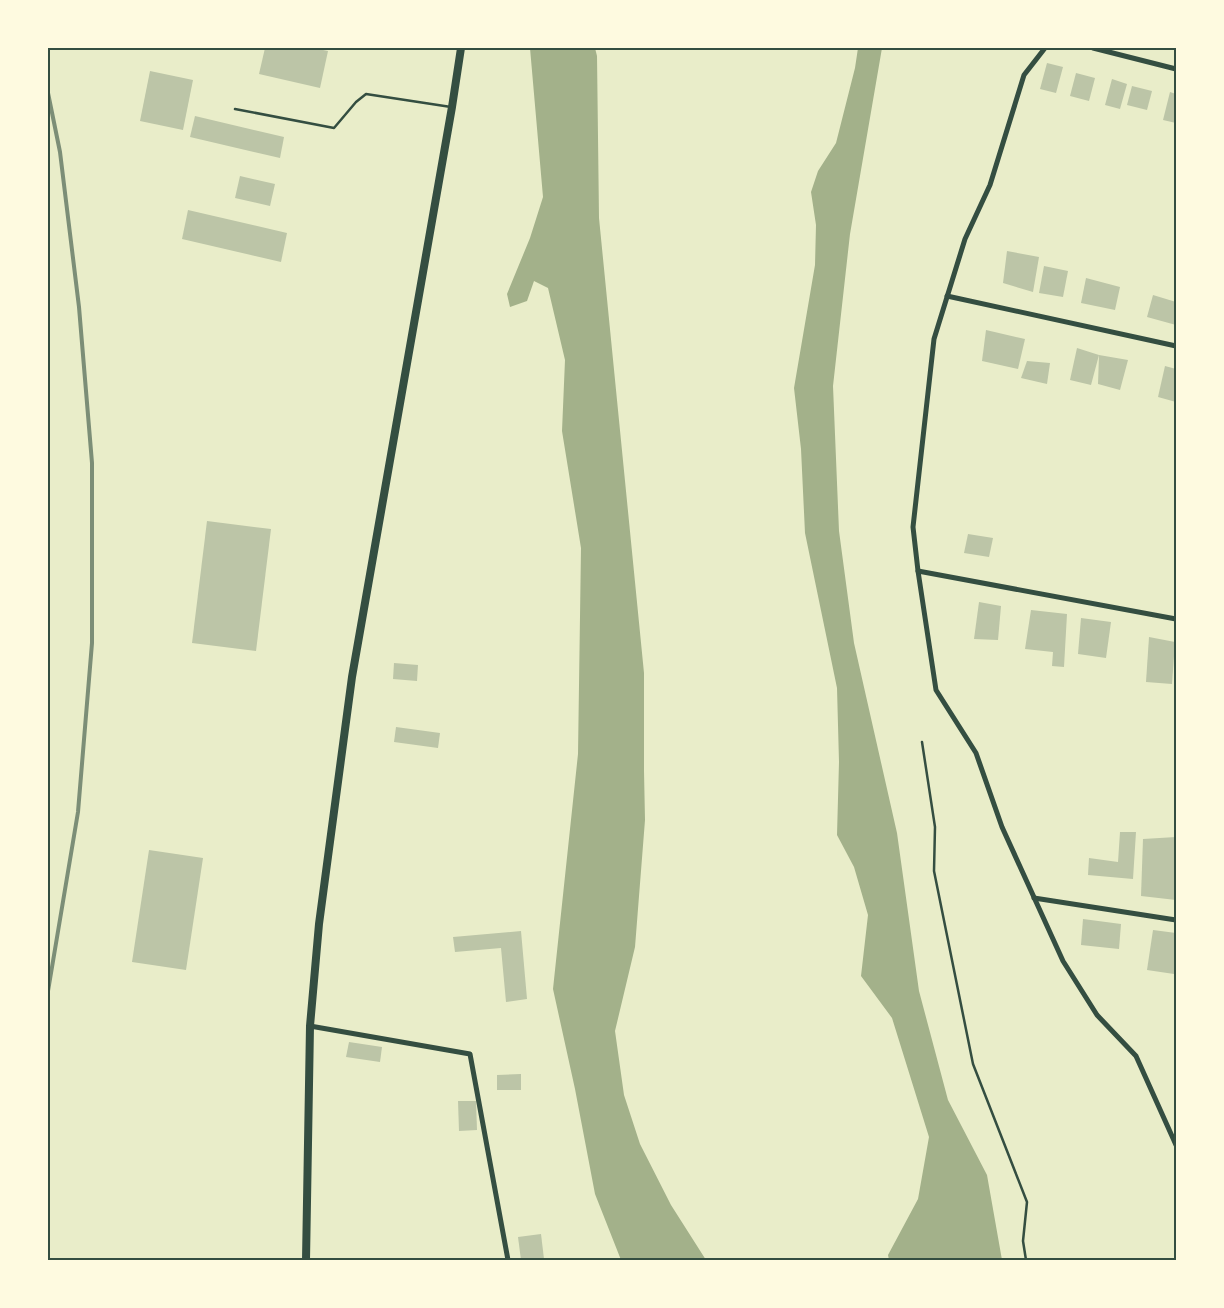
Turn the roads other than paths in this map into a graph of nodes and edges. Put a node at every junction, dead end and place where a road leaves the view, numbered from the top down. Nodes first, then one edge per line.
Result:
1 (461, 48) edge
2 (1044, 48) edge
3 (1093, 48) edge
4 (1176, 69) edge
5 (452, 108) junction
6 (235, 109) dead end
7 (947, 296) junction
8 (1176, 346) edge
9 (918, 571) junction
10 (1176, 619) edge
11 (1034, 898) junction
12 (1176, 920) edge
13 (310, 1026) junction
14 (1176, 1145) edge
15 (306, 1260) edge
16 (508, 1260) edge

1 - 5 main road
2 - 7 street
3 - 4 street
5 - 6 lane
5 - 13 main road
7 - 8 street
7 - 9 street
9 - 10 street
9 - 11 street
11 - 12 street
11 - 14 street
13 - 15 main road
13 - 16 street

